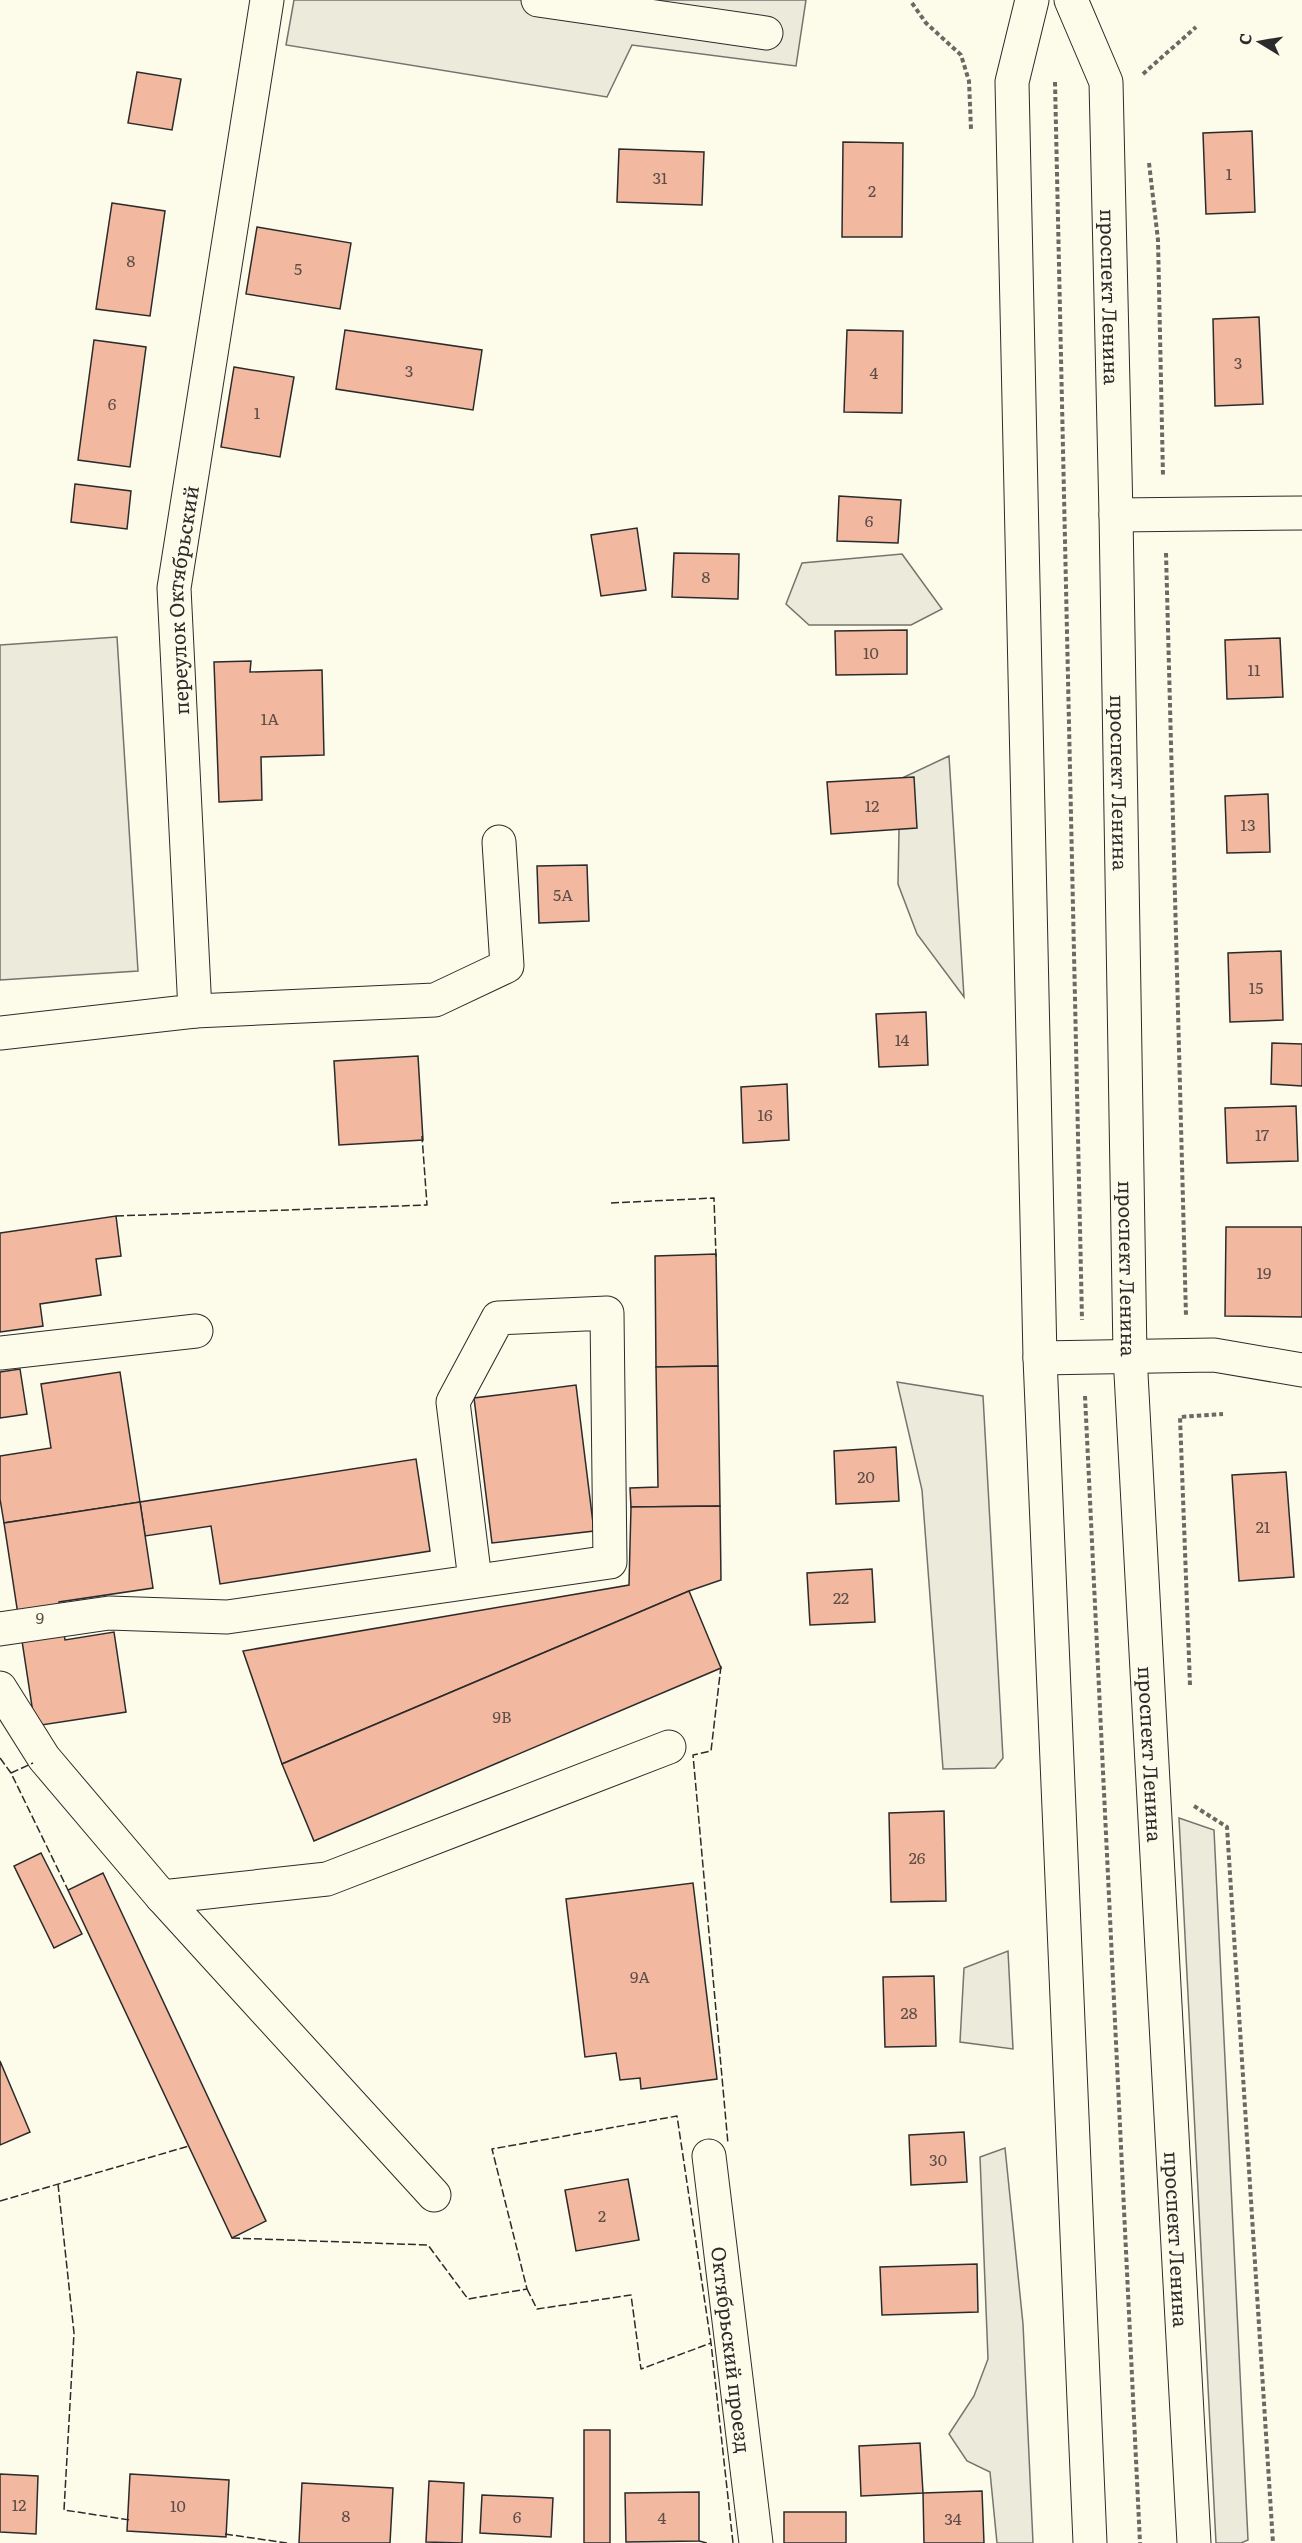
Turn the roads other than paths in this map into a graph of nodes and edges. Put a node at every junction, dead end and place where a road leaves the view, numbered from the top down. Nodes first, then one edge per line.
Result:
1 (267, 0) edge
2 (538, 0) edge
3 (1032, 0) edge
4 (1071, 0) edge
5 (766, 33) dead end
6 (1302, 513) edge
7 (1116, 514) junction
8 (499, 842) dead end
9 (195, 1011) junction
10 (0, 1033) edge
11 (196, 1331) dead end
12 (0, 1353) edge
13 (1130, 1355) junction
14 (1040, 1358) junction
15 (1302, 1370) edge
16 (476, 1580) junction
17 (0, 1629) edge
18 (0, 1688) edge
19 (669, 1747) dead end
20 (162, 1897) junction
21 (709, 2156) dead end
22 (434, 2195) dead end
23 (756, 2543) edge
24 (1090, 2543) edge
25 (1194, 2543) edge

1 - 9 street, переулок Октябрьский
2 - 5 street
3 - 14 street
4 - 7 street, проспект Ленина
6 - 7 street
7 - 13 street, проспект Ленина
8 - 9 street
9 - 10 street
11 - 12 street
13 - 14 street
13 - 15 street
13 - 25 street, проспект Ленина
14 - 24 street
16 - 16 street
16 - 17 street
18 - 20 street
19 - 20 street
20 - 22 street
21 - 23 street, Октябрьский проезд

